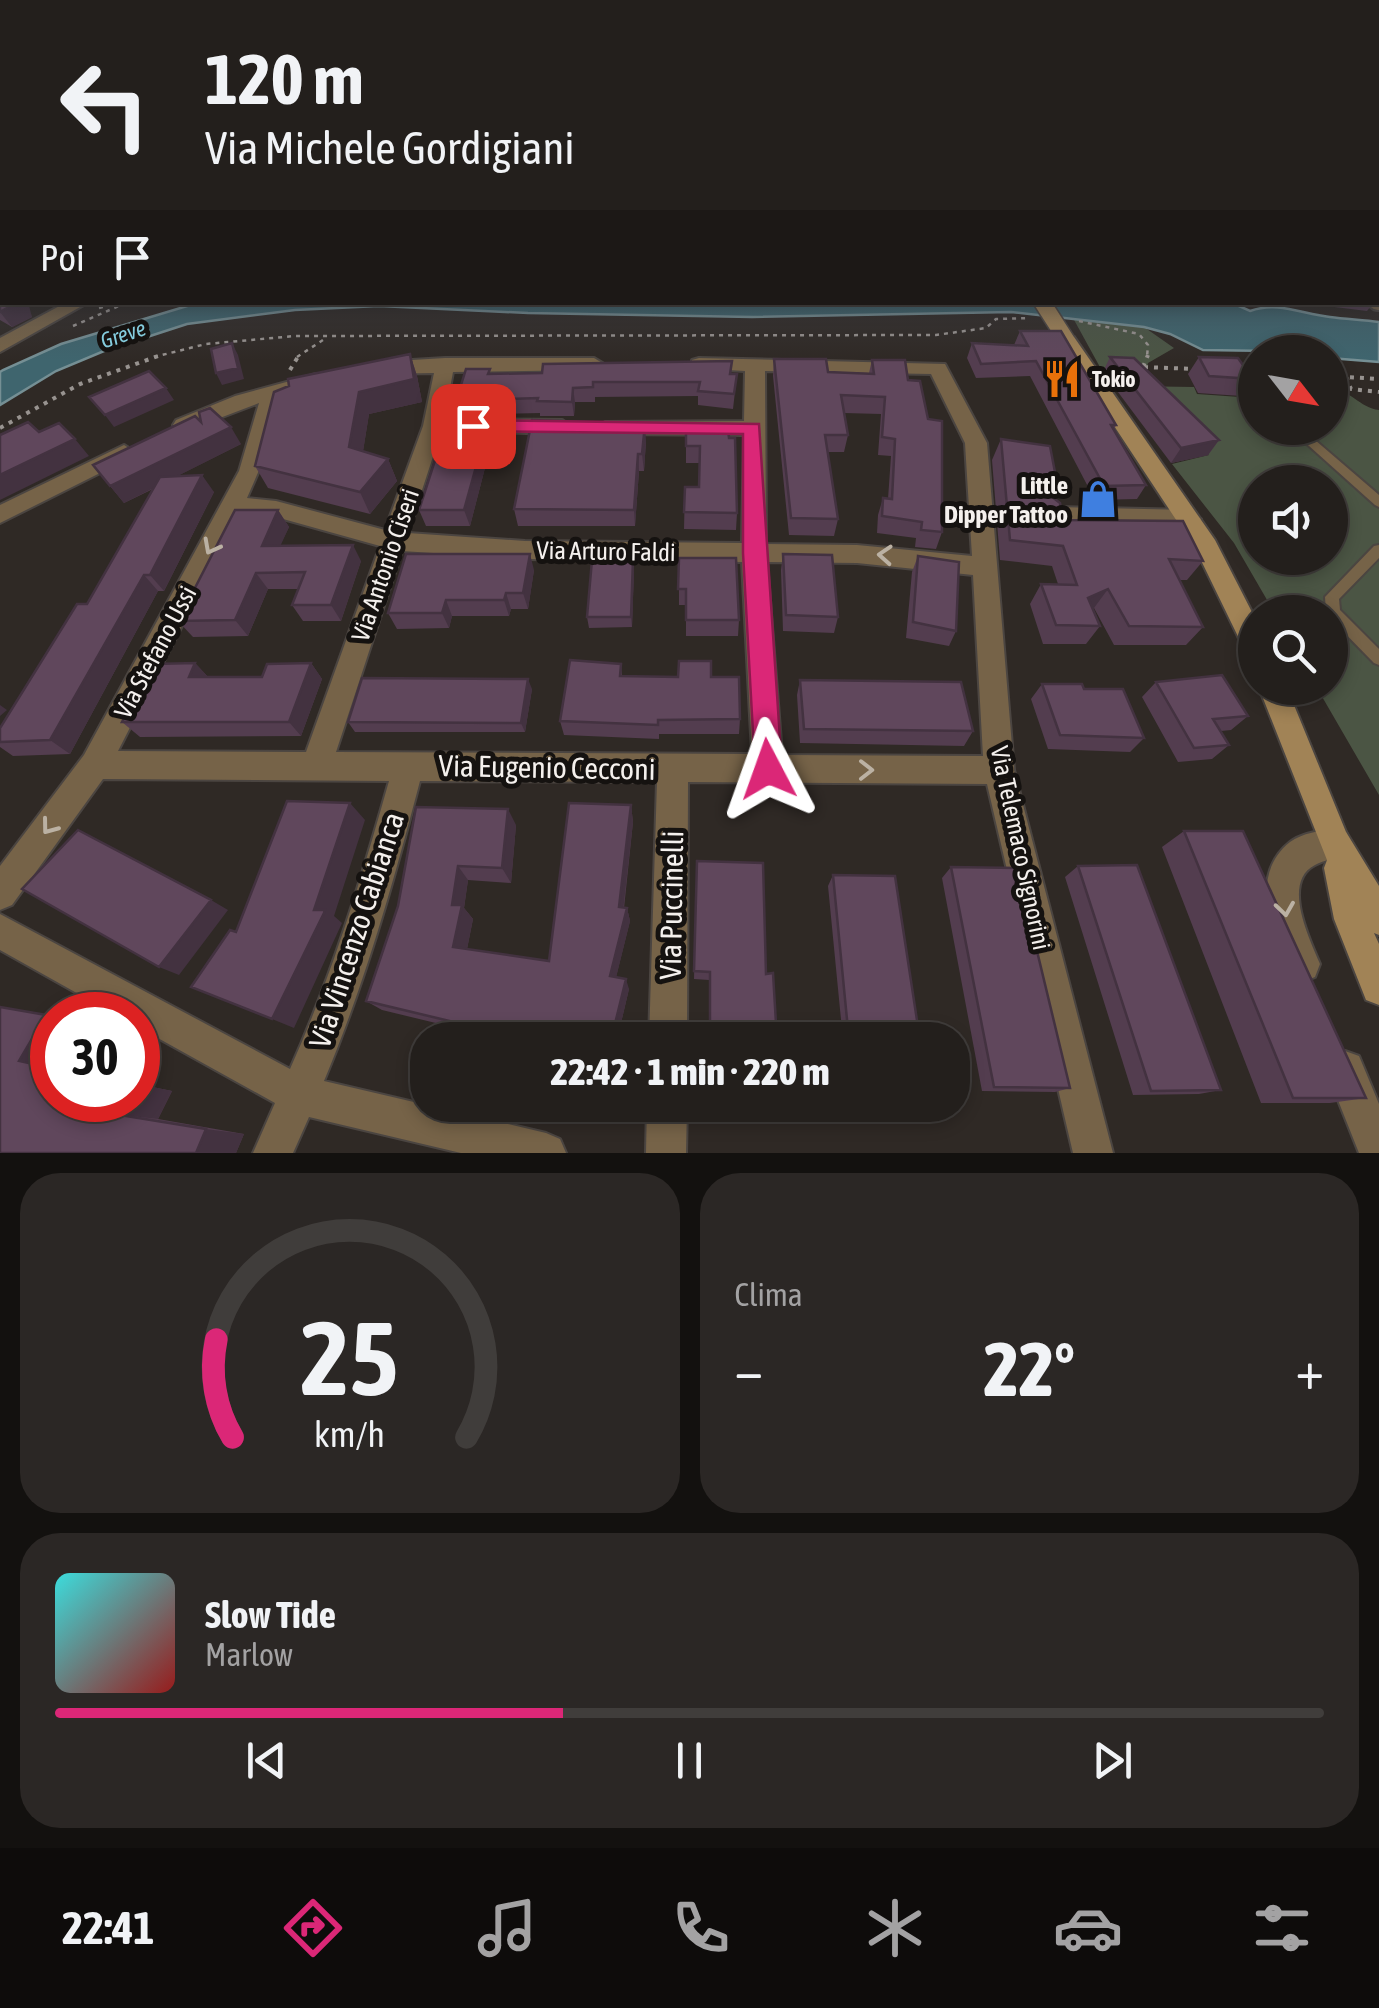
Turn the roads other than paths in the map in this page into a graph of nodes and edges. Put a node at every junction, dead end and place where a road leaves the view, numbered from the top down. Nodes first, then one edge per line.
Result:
1 (75, 305) edge
2 (1041, 310) edge
3 (0, 346) edge
4 (445, 364) junction
5 (619, 364) edge
6 (677, 364) edge
7 (755, 364) junction
8 (280, 389) junction
9 (433, 426) junction
10 (752, 428) junction
11 (1314, 445) edge
12 (1379, 502) edge
13 (234, 505) junction
14 (0, 515) edge
15 (1056, 515) edge
16 (1189, 520) junction
17 (393, 541) junction
18 (1379, 550) edge
19 (754, 553) junction
20 (982, 566) junction
21 (1238, 608) edge
22 (1379, 660) edge
23 (1279, 705) edge
24 (317, 764) junction
25 (409, 764) junction
26 (95, 765) junction
27 (673, 769) junction
28 (768, 769) junction
29 (999, 770) junction
30 (1335, 844) junction
31 (0, 893) edge
32 (1379, 918) edge
33 (0, 930) edge
34 (1379, 987) edge
35 (1313, 990) edge
36 (668, 1022) edge
37 (1335, 1044) edge
38 (298, 1094) junction
39 (667, 1122) edge
40 (1379, 1152) edge
41 (273, 1153) edge
42 (546, 1153) edge
43 (666, 1153) edge
44 (1092, 1153) edge

1 - 3 street
2 - 16 main road, bridge
4 - 5 street
4 - 8 street
4 - 9 street, Via Antonio Ciseri
6 - 7 street
7 - 10 street
7 - 20 street, Via Telemaco Signorini
8 - 13 street, Via Stefano Ussi
8 - 14 street
9 - 10 street
9 - 17 street, Via Antonio Ciseri
10 - 19 street
11 - 12 lane
13 - 17 street, Via Arturo Faldi
13 -> 26 street, Via Stefano Ussi
15 - 16 street
16 - 21 main road
17 - 19 street, Via Arturo Faldi
17 - 24 street, Via Antonio Ciseri
18 - 22 lane
20 -> 19 street, Via Arturo Faldi
19 - 28 street
20 - 29 street, Via Telemaco Signorini
23 - 30 main road
24 - 25 street, Via Eugenio Cecconi
24 - 26 street, Via Eugenio Cecconi
25 - 27 street, Via Eugenio Cecconi
25 - 38 street, Via Vincenzo Cabianca
26 -> 31 street, Via Stefano Ussi
27 - 28 street, Via Eugenio Cecconi
27 - 36 street, Via Puccinelli
28 -> 29 street, Via Eugenio Cecconi
29 - 44 street, Via Telemaco Signorini
30 - 32 main road
30 - 34 main road
30 -> 35 street
33 - 38 street
37 - 40 street
38 - 41 street, Via Vincenzo Cabianca
38 - 42 street
39 - 43 street

